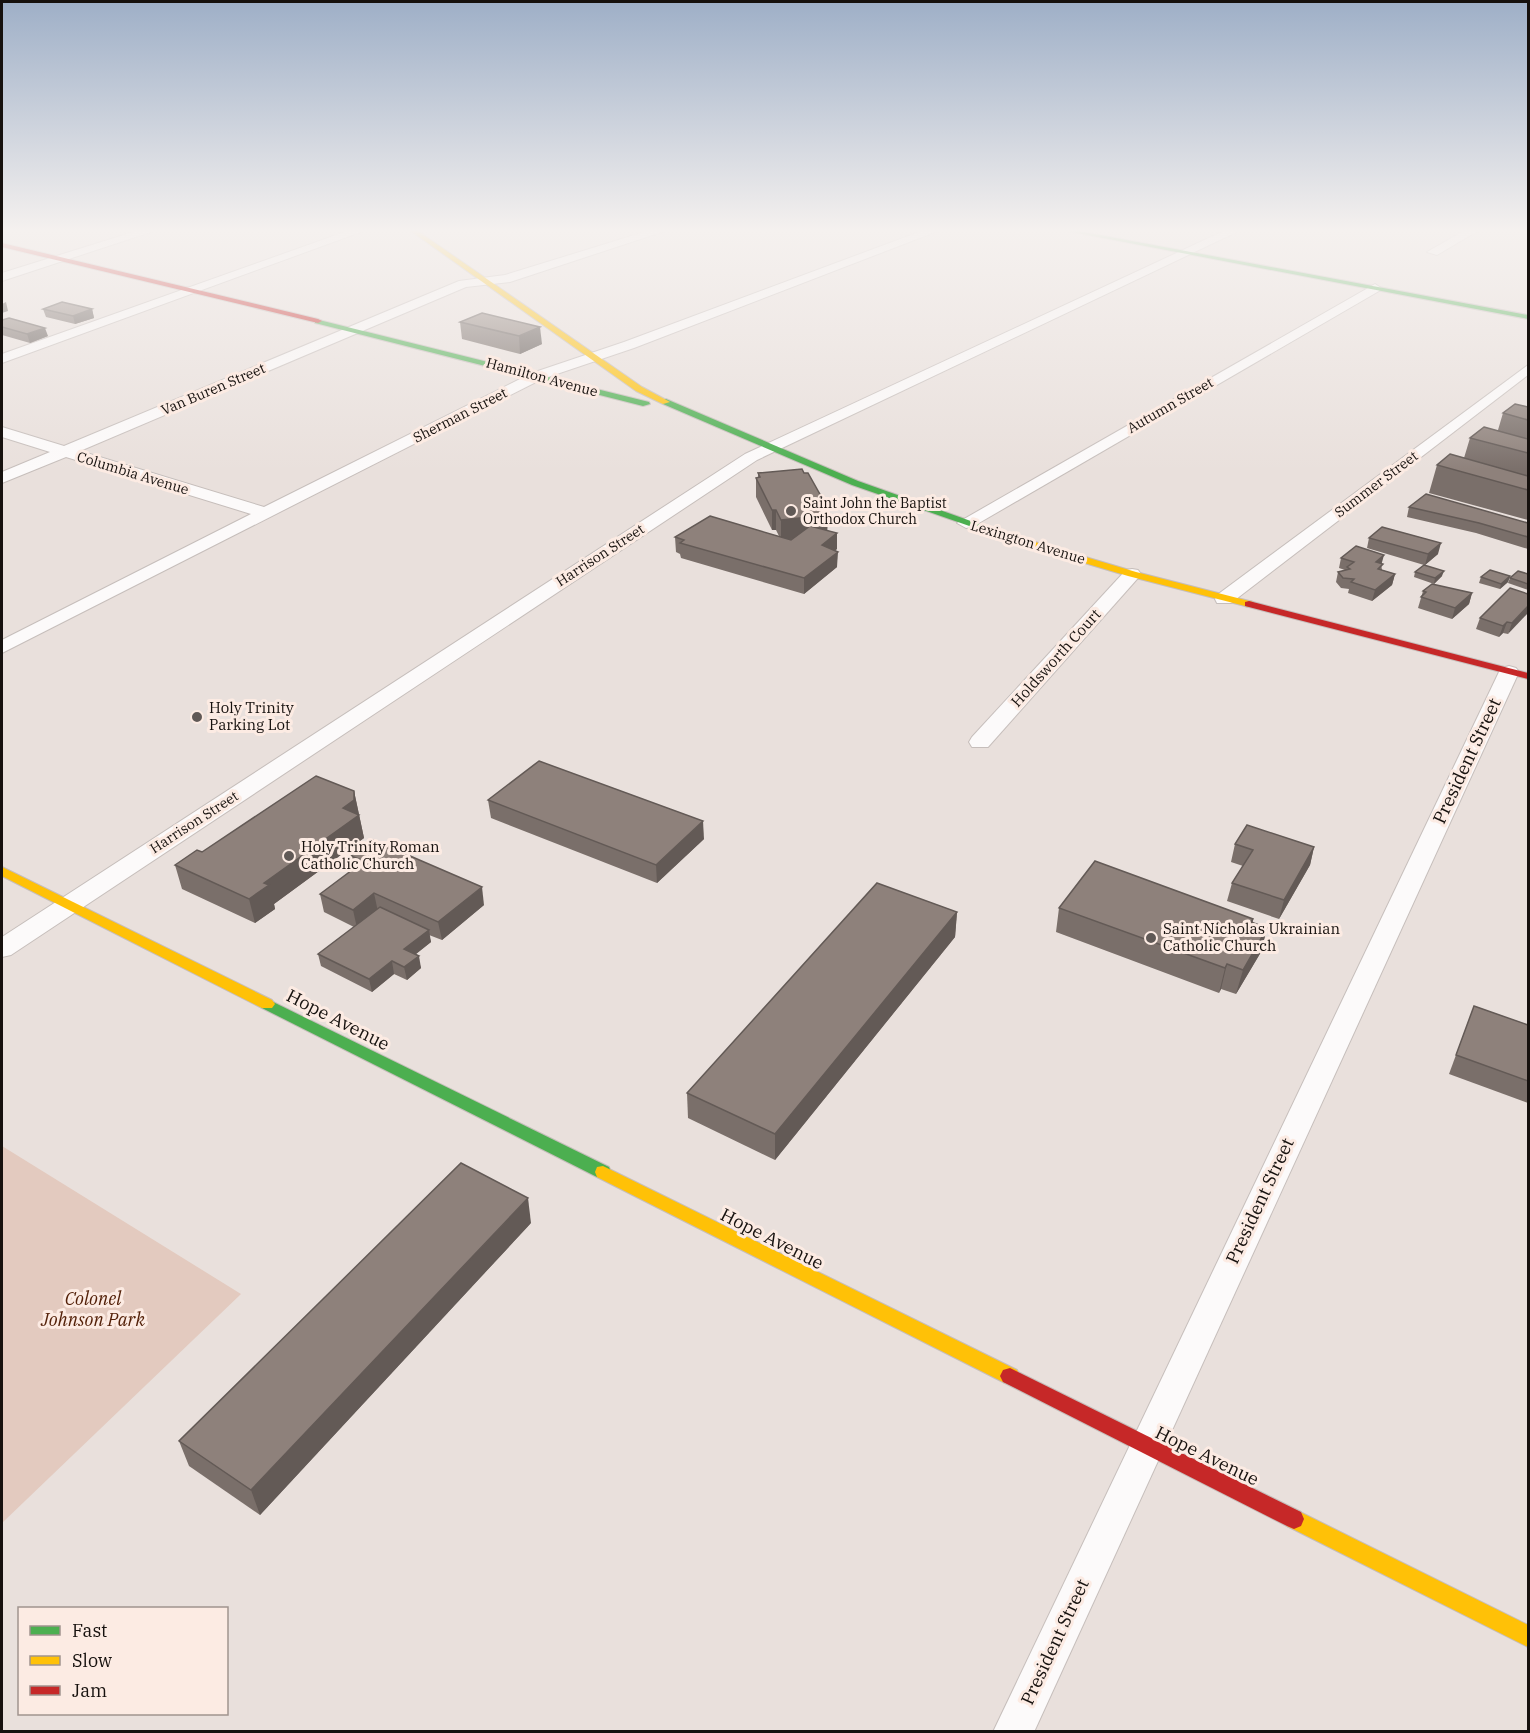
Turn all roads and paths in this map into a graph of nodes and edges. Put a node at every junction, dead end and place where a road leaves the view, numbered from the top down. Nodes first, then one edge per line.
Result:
1 (139, 310) edge
2 (270, 310) edge
3 (402, 310) edge
4 (525, 310) edge
5 (717, 310) edge
6 (1064, 310) edge
7 (1337, 310) edge
8 (1490, 310) edge
9 (1528, 317) edge
10 (354, 330) junction
11 (592, 356) junction
12 (2, 359) edge
13 (1528, 369) edge
14 (537, 376) junction
15 (696, 417) junction
16 (2, 432) edge
17 (770, 447) junction
18 (64, 452) junction
19 (2, 478) edge
20 (265, 513) junction
21 (966, 523) junction
22 (1132, 574) junction
23 (1224, 599) junction
24 (2, 647) edge
25 (1519, 674) edge
26 (980, 742) dead end
27 (2, 871) edge
28 (69, 905) junction
29 (2, 949) edge
30 (1145, 1446) junction
31 (1528, 1636) edge
32 (1013, 1731) edge

1 - 12 street
2 - 10 main road, Hamilton Avenue
3 - 10 street, Van Buren Street
4 - 11 main road, Lexington Avenue
5 - 11 street, Sherman Street
6 - 17 street, Harrison Street
7 - 21 street, Autumn Street
8 - 9 main road
10 - 14 main road, Hamilton Avenue
10 - 18 street, Van Buren Street
11 - 14 street, Sherman Street
11 - 15 main road, Lexington Avenue
13 - 23 street, Summer Street
14 - 15 main road, Hamilton Avenue
14 - 20 street, Sherman Street
15 - 17 main road, Lexington Avenue
16 - 18 street, Columbia Avenue
17 - 21 main road, Lexington Avenue
17 - 28 street, Harrison Street
18 - 19 street, Van Buren Street
18 - 20 street, Columbia Avenue
20 - 24 street, Sherman Street
21 - 22 main road, Lexington Avenue
22 - 23 main road, Lexington Avenue
22 - 26 street, Holdsworth Court
23 - 25 main road, Lexington Avenue
25 - 30 street, President Street
27 - 28 main road, Hope Avenue
28 - 29 street, Harrison Street
28 - 30 main road, Hope Avenue
30 - 31 main road, Hope Avenue
30 - 32 street, President Street

